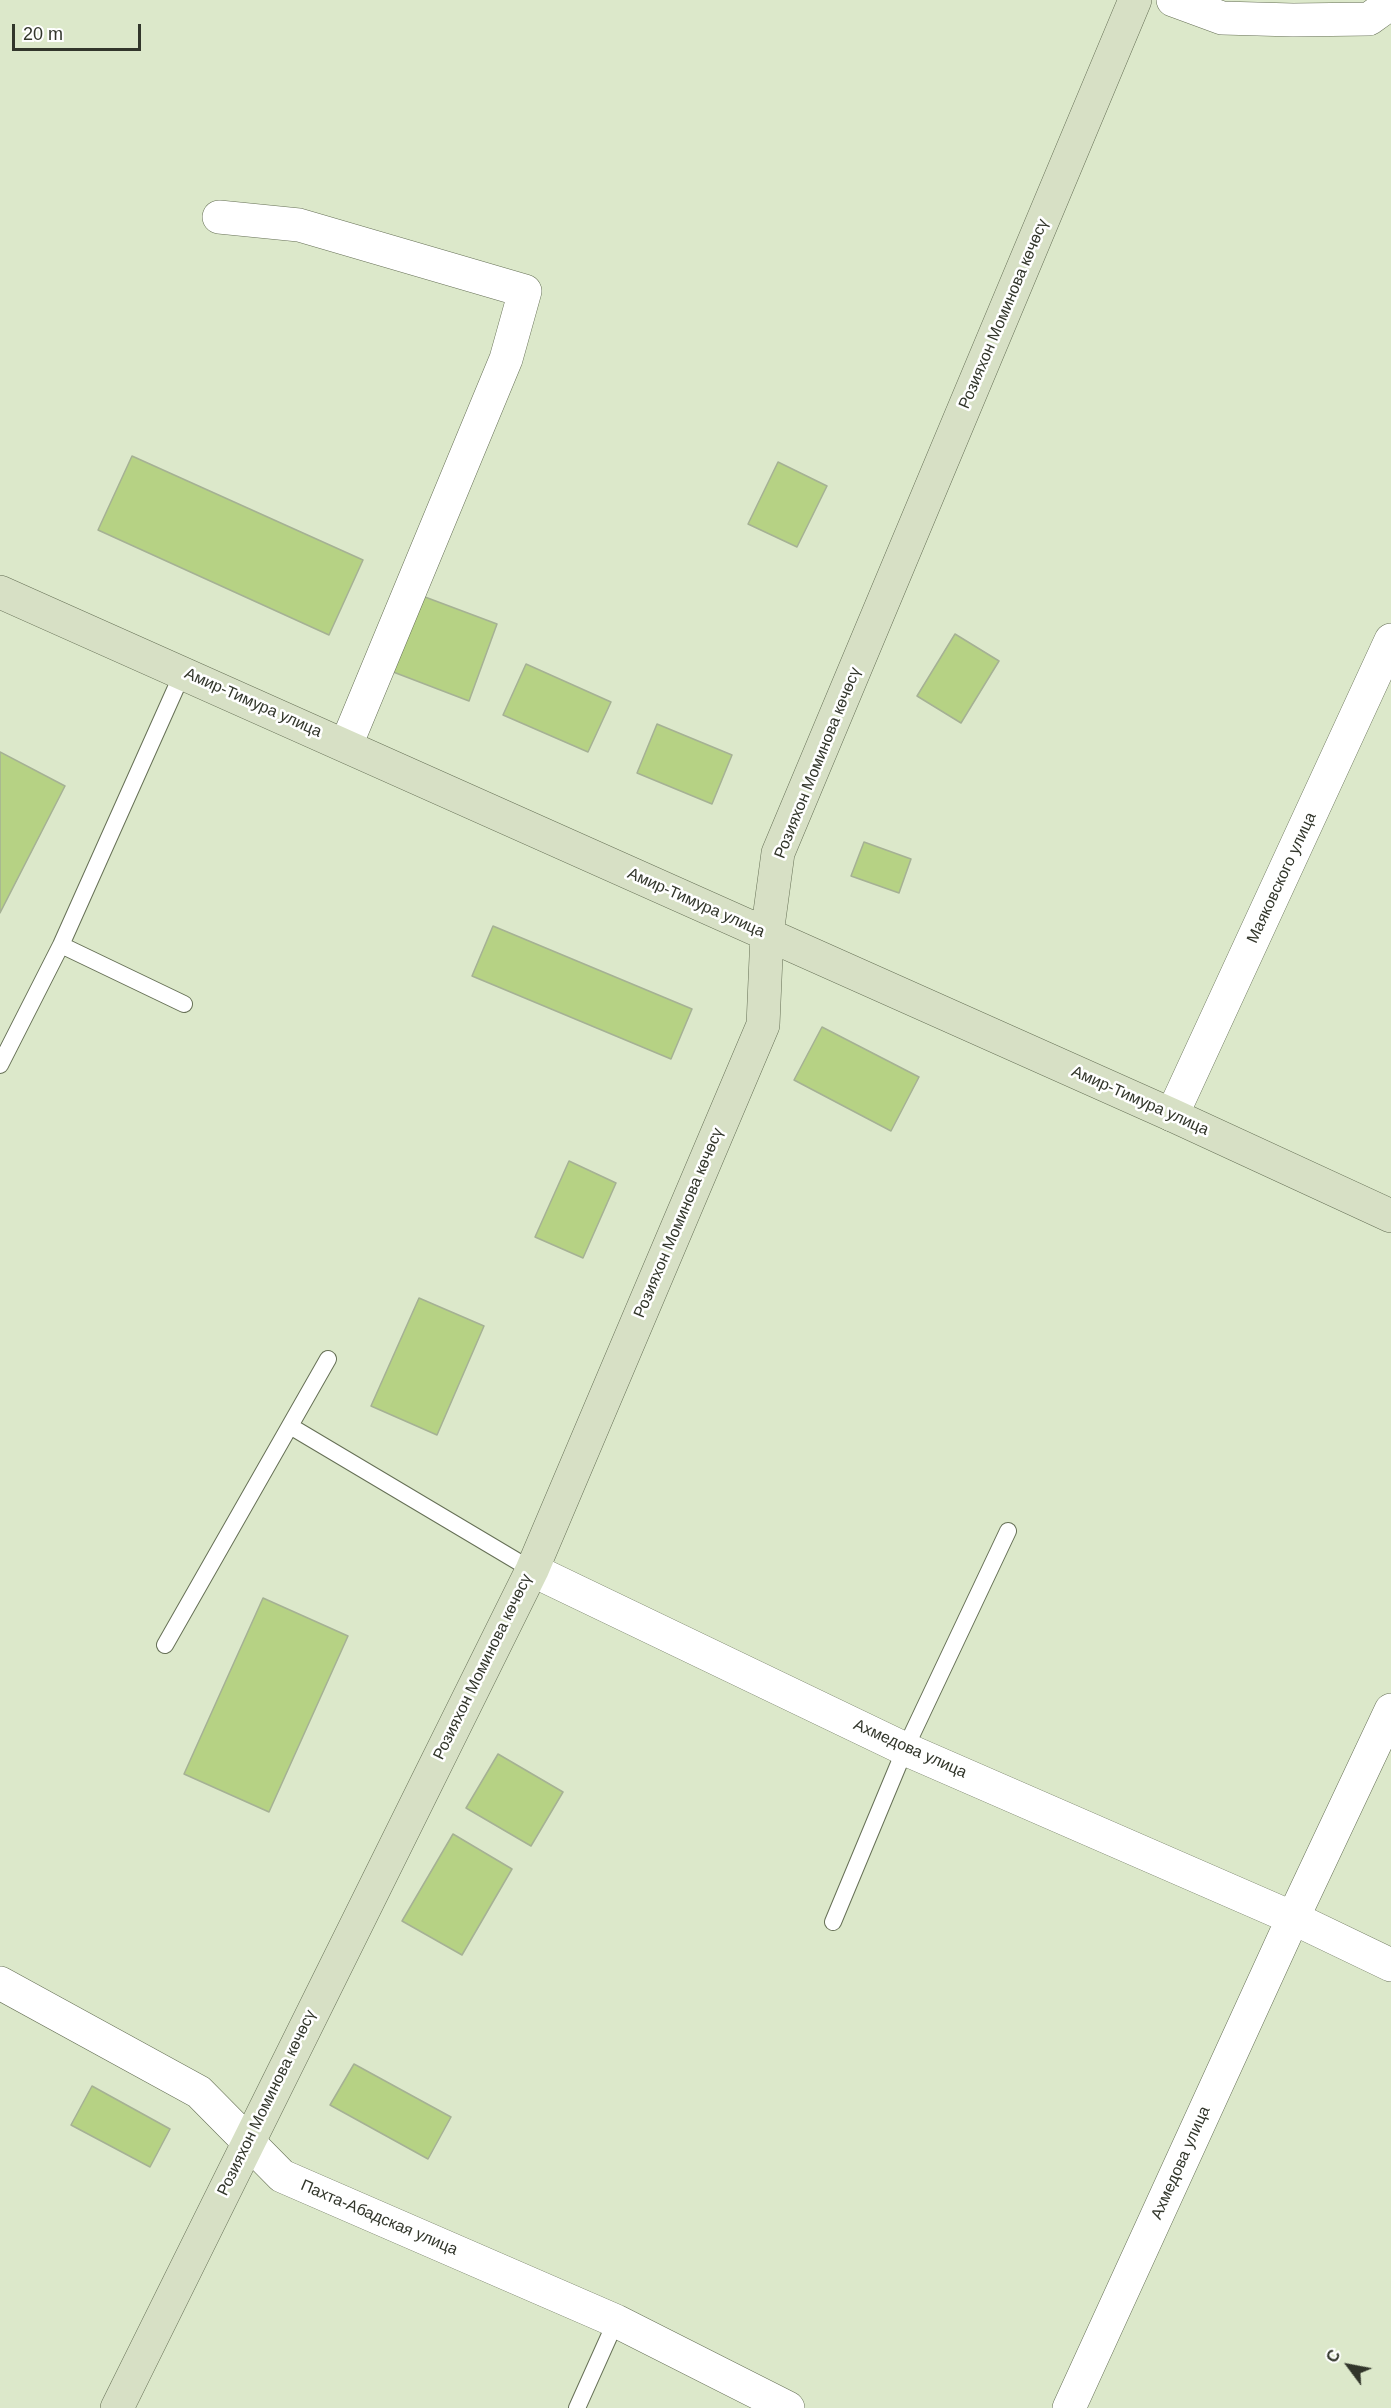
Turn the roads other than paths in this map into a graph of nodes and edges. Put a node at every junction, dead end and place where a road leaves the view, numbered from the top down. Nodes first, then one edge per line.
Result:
1 (1135, 0) edge
2 (1173, 0) edge
3 (1384, 19) edge
4 (219, 217) dead end
5 (0, 592) edge
6 (1391, 640) edge
7 (183, 672) junction
8 (346, 746) junction
9 (767, 934) junction
10 (61, 945) junction
11 (184, 1004) dead end
12 (0, 1065) edge
13 (1172, 1115) junction
14 (1391, 1216) edge
15 (328, 1359) dead end
16 (290, 1426) junction
17 (1008, 1531) dead end
18 (532, 1570) junction
19 (165, 1645) dead end
20 (1391, 1710) edge
21 (905, 1749) junction
22 (1293, 1918) junction
23 (833, 1922) dead end
24 (1391, 1965) edge
25 (0, 1983) edge
26 (248, 2141) junction
27 (616, 2321) junction
28 (117, 2408) edge
29 (577, 2408) edge
30 (788, 2408) edge
31 (1069, 2408) edge

1 - 9 street, Розияхон Моминова көчөсү
2 - 3 street
4 - 8 street
5 - 7 street, Амир-Тимура улица
6 - 13 street, Маяковского улица
7 - 8 street, Амир-Тимура улица
7 - 10 lane
8 - 9 street, Амир-Тимура улица
9 - 13 street, Амир-Тимура улица
9 - 18 street, Розияхон Моминова көчөсү
10 - 11 lane
10 - 12 lane
13 - 14 street, Амир-Тимура улица
15 - 16 lane
16 - 18 lane
16 - 19 lane
17 - 21 lane
18 - 21 street, Ахмедова улица
18 - 26 street, Розияхон Моминова көчөсү
20 - 22 street, Ахмедова улица
21 - 22 street, Ахмедова улица
21 - 23 lane
22 - 24 street, Ахмедова улица
22 - 31 street, Ахмедова улица
25 - 26 street, Пахта-Абадская улица
26 - 27 street, Пахта-Абадская улица
26 - 28 street, Розияхон Моминова көчөсү
27 - 29 lane
27 - 30 street, Пахта-Абадская улица

